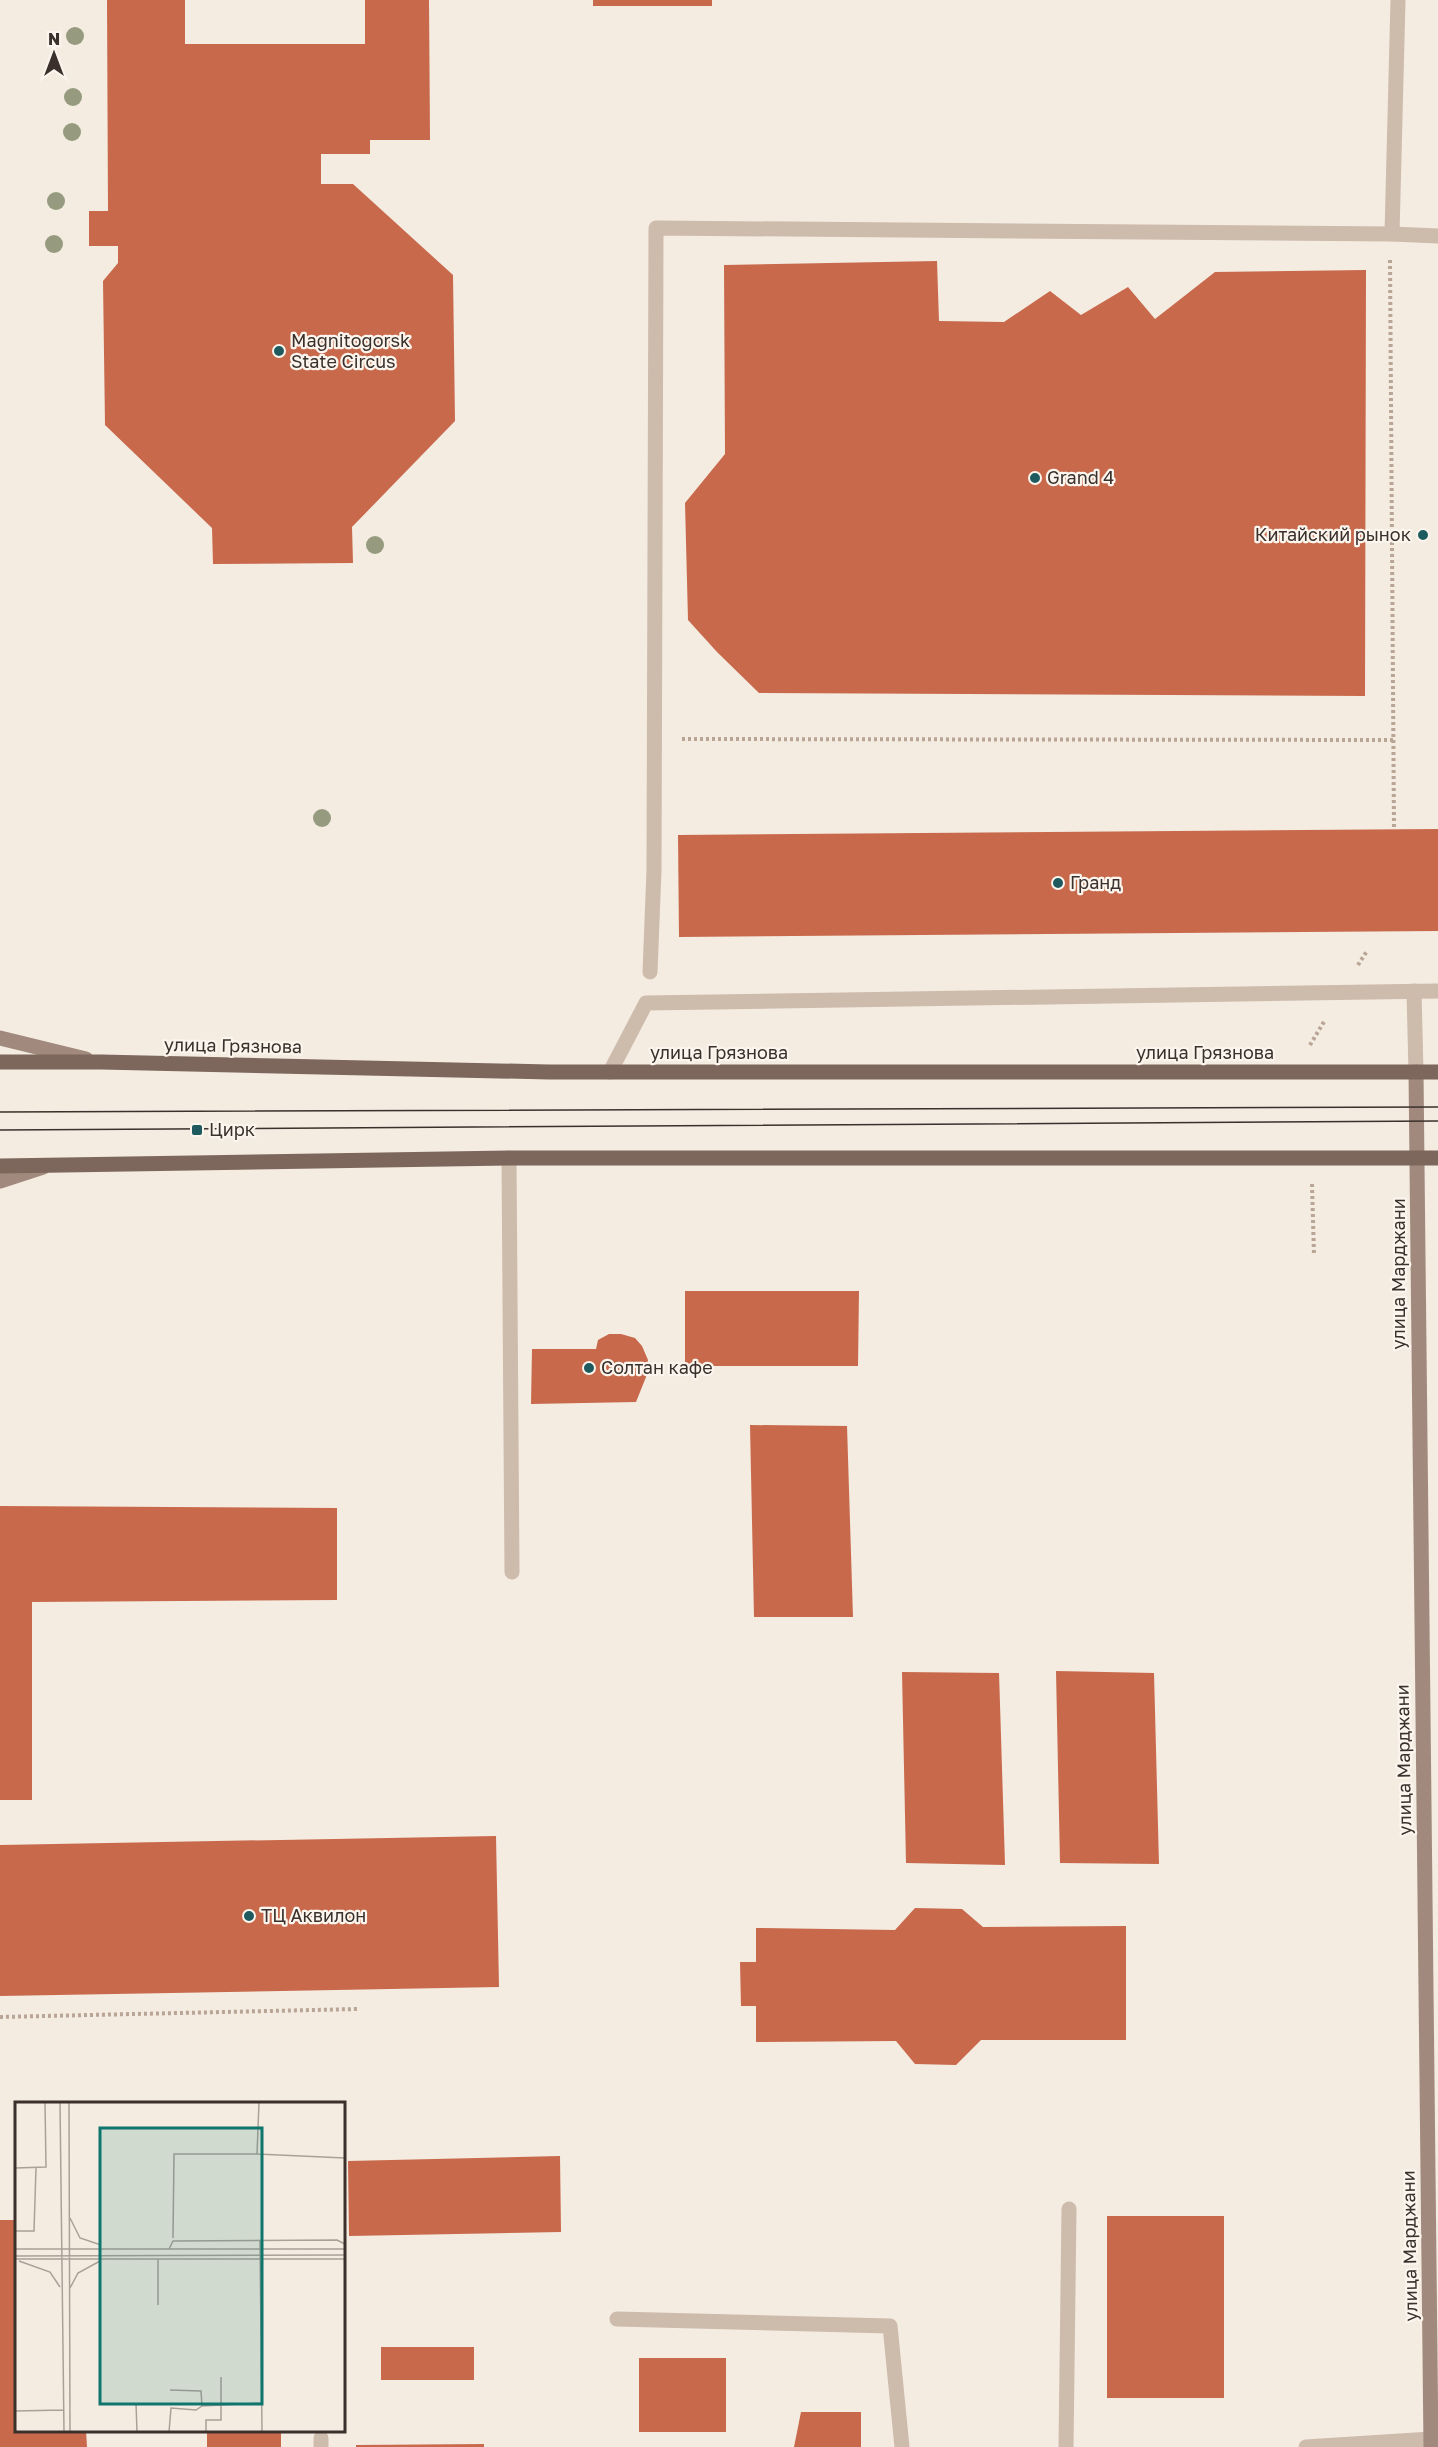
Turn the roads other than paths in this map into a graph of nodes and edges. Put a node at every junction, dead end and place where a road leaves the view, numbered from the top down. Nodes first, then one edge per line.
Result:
1 (1398, 0) edge
2 (1392, 234) junction
3 (1438, 236) edge
4 (651, 972) dead end
5 (1414, 991) junction
6 (1438, 991) edge
7 (0, 1038) edge
8 (0, 1062) edge
9 (100, 1062) junction
10 (610, 1072) junction
11 (1416, 1072) junction
12 (1438, 1072) edge
13 (509, 1158) junction
14 (1418, 1158) junction
15 (1438, 1158) edge
16 (0, 1166) edge
17 (46, 1166) junction
18 (0, 1181) edge
19 (512, 1572) dead end
20 (1069, 2210) dead end
21 (617, 2319) dead end
22 (1431, 2443) edge
23 (902, 2447) edge
24 (1066, 2447) edge
25 (1306, 2447) edge

1 - 2 lane
2 - 3 lane
2 - 4 lane
5 - 6 lane
5 - 10 lane
5 - 11 lane
7 - 9 street
8 - 9 main road, улица Грязнова
9 - 10 main road, улица Грязнова
10 - 11 main road, улица Грязнова
11 - 12 main road, улица Грязнова
11 - 14 street, улица Марджани
13 - 14 main road
13 - 17 main road
13 - 19 lane
14 - 15 main road
14 - 22 street, улица Марджани
16 - 17 main road
17 - 18 street
20 - 24 lane
21 - 23 lane
22 - 25 lane

